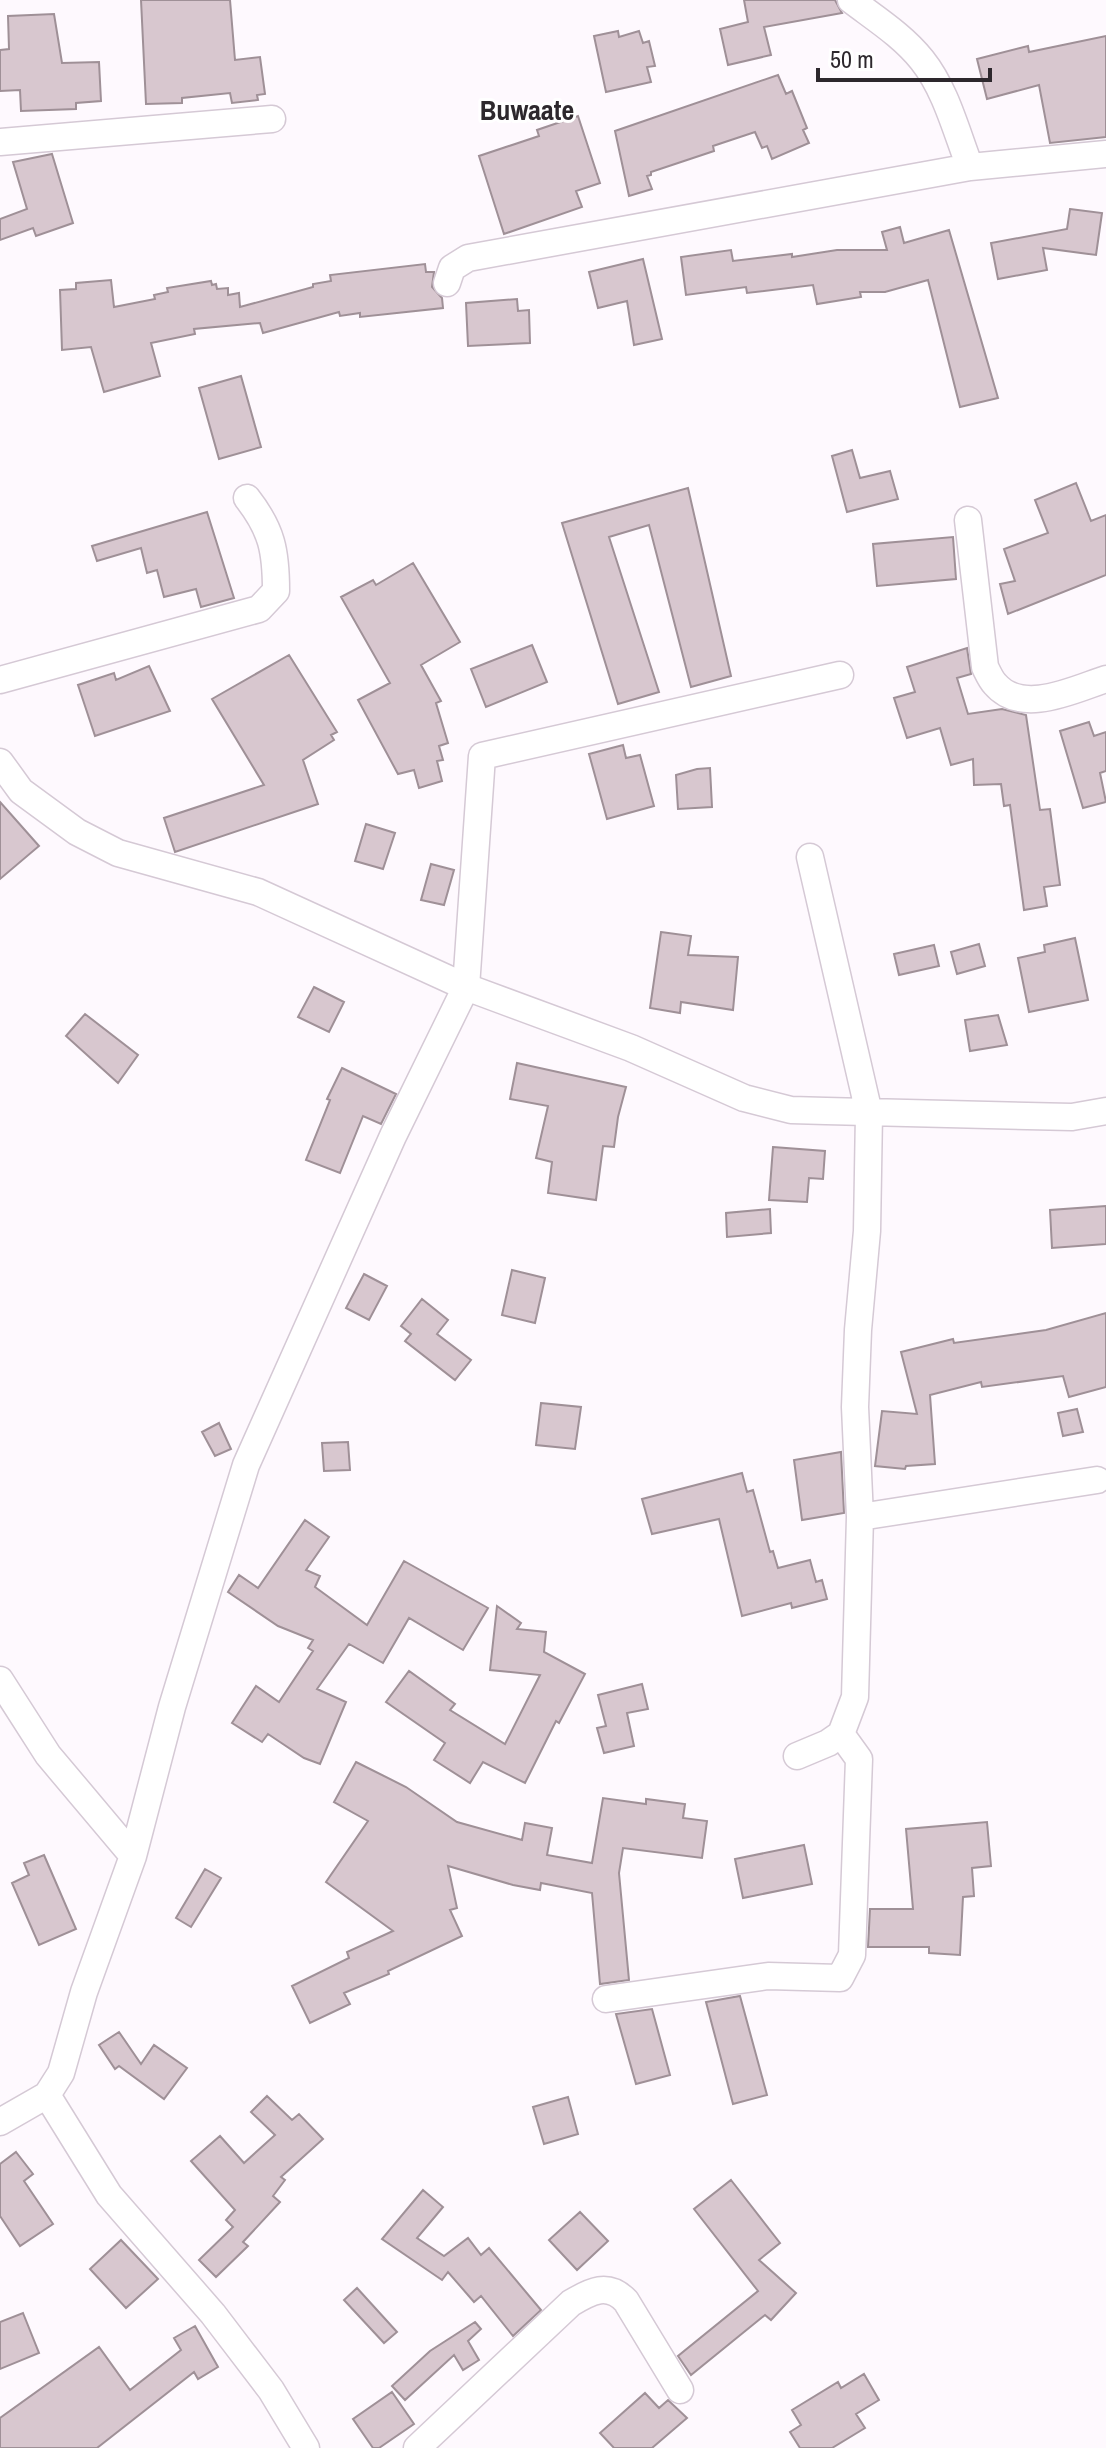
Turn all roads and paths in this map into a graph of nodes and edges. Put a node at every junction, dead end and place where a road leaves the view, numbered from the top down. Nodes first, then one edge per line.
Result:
1 (851, 0) edge
2 (272, 119) dead end
3 (0, 142) edge
4 (1106, 154) edge
5 (970, 167) junction
6 (447, 283) dead end
7 (247, 498) dead end
8 (968, 520) dead end
9 (840, 675) dead end
10 (1106, 679) edge
11 (0, 680) edge
12 (0, 762) edge
13 (810, 857) dead end
14 (466, 987) junction
15 (1106, 1111) edge
16 (869, 1113) junction
17 (1097, 1480) dead end
18 (860, 1517) junction
19 (0, 1680) edge
20 (841, 1734) junction
21 (797, 1756) dead end
22 (133, 1856) junction
23 (606, 1999) dead end
24 (47, 2095) junction
25 (0, 2122) edge
26 (680, 2390) dead end
27 (306, 2448) edge
28 (417, 2448) edge

1 - 5 street
2 - 3 street
4 - 5 street
5 - 6 street
7 - 11 street
8 - 10 street
9 - 14 street
12 - 14 street
13 - 16 street
14 - 16 street
14 - 22 street
15 - 16 street
16 - 18 street
17 - 18 street
18 - 20 street
19 - 22 street
20 - 21 street
20 - 23 street
22 - 24 street
24 - 25 street
24 - 27 street
26 - 28 street

